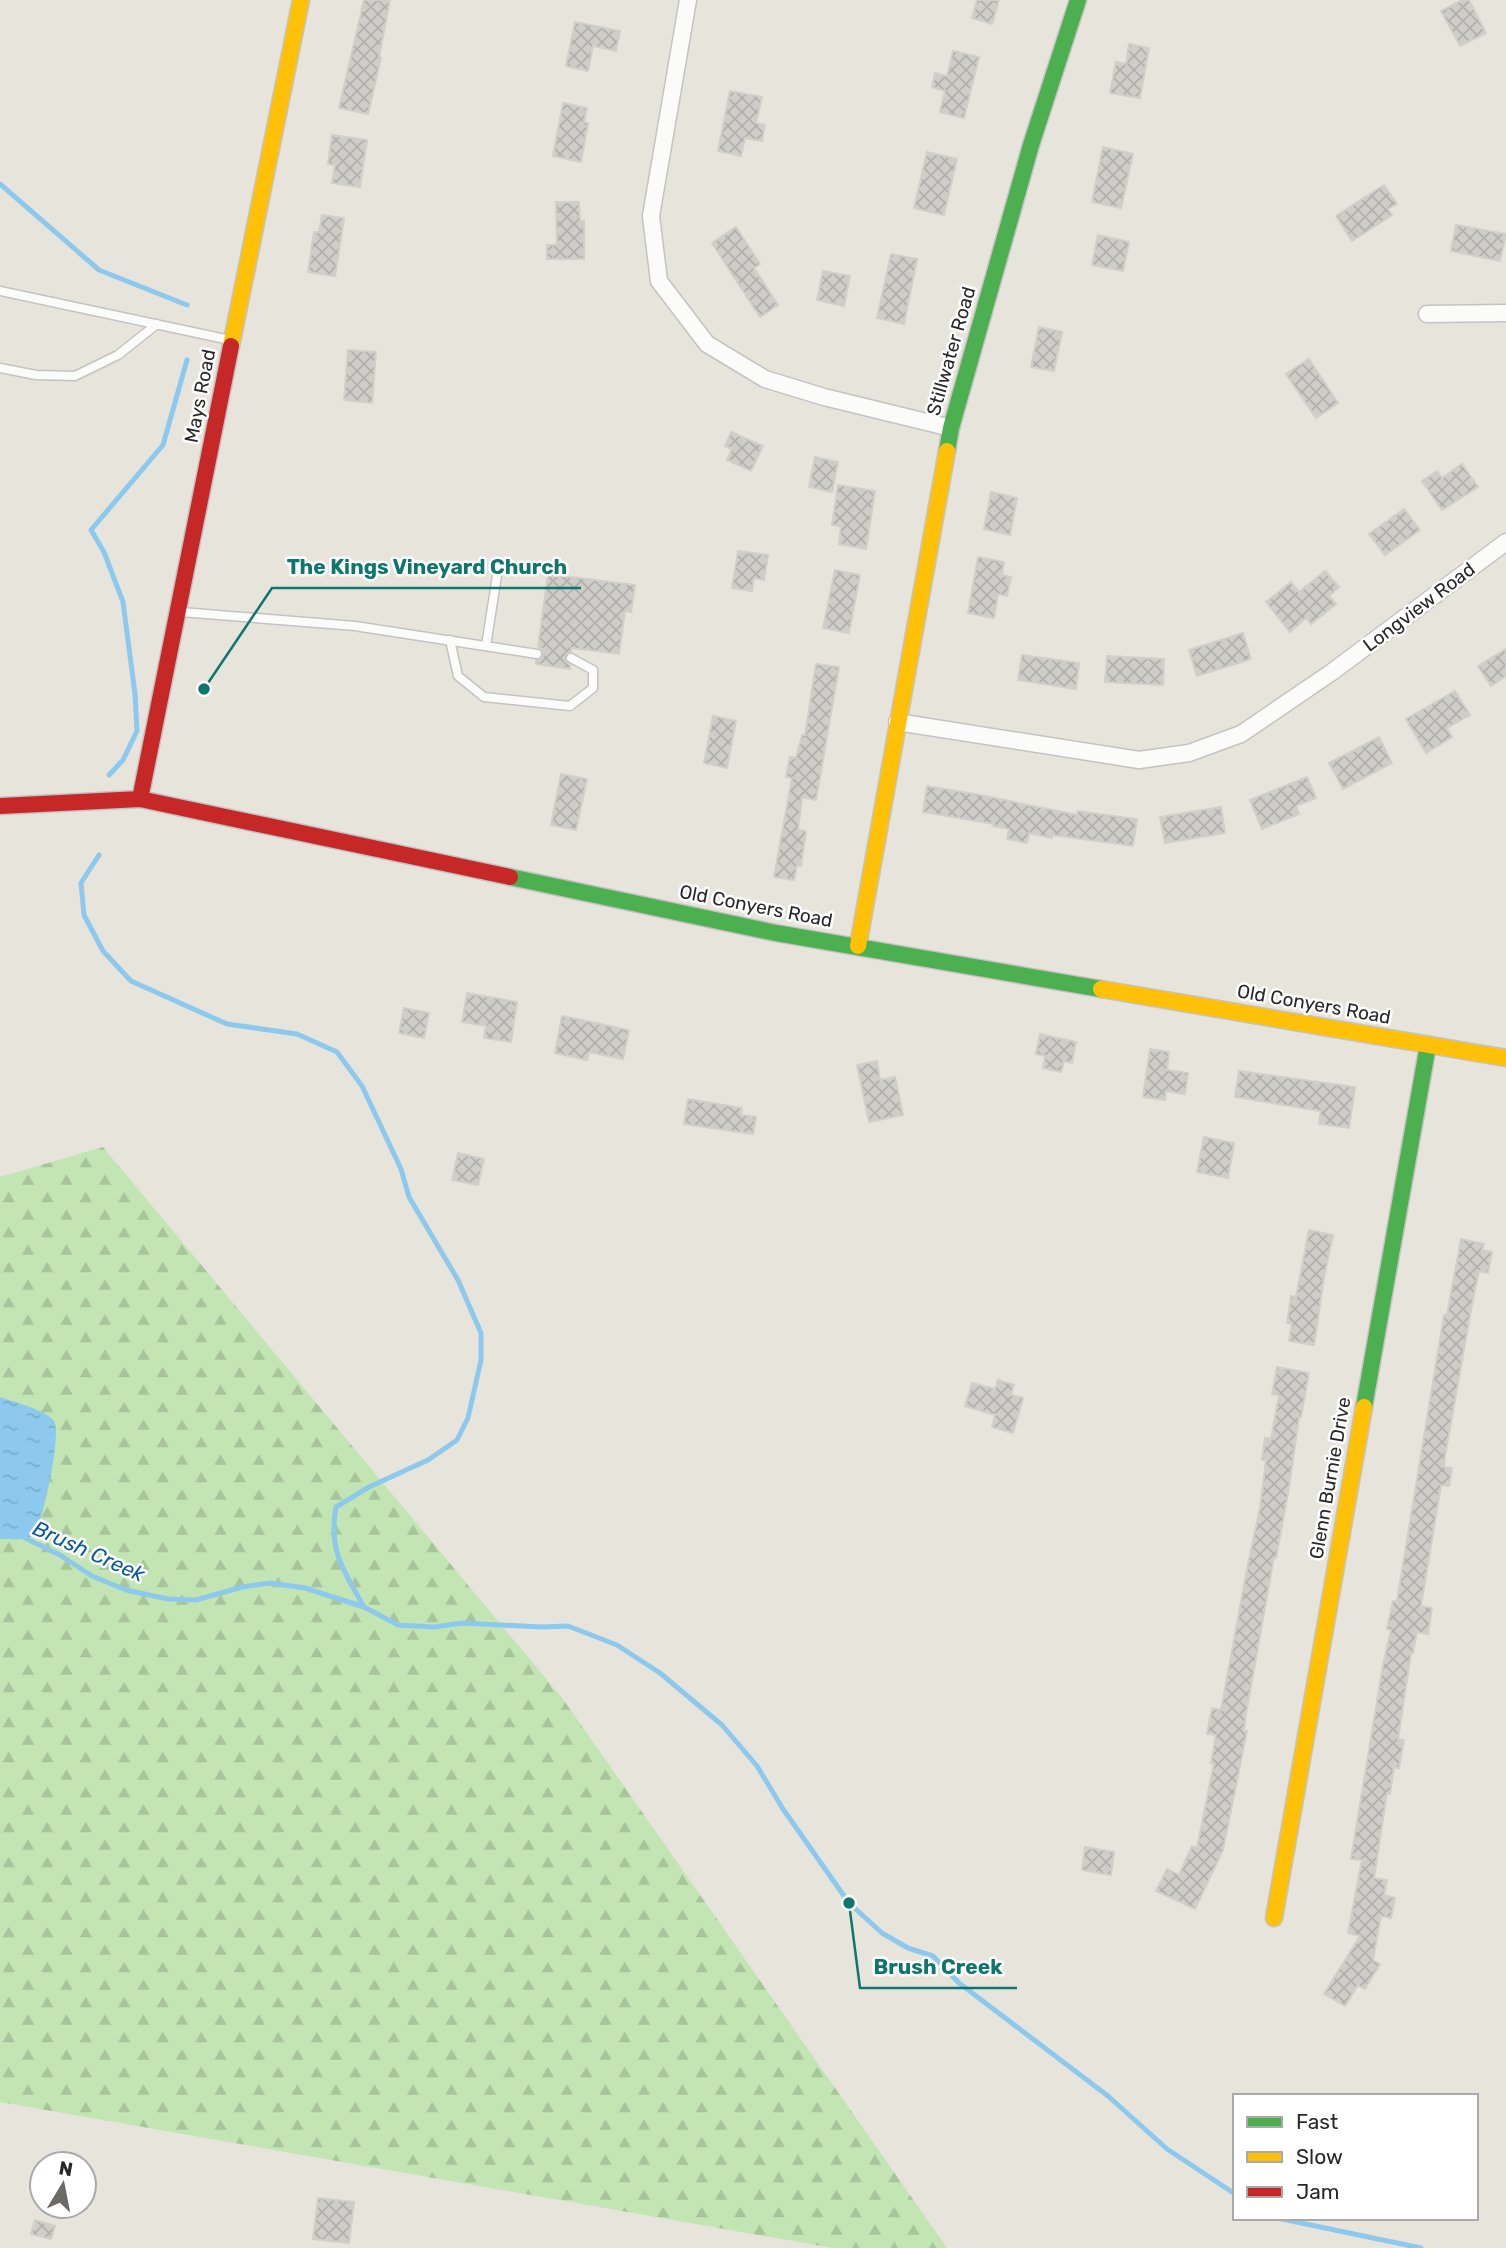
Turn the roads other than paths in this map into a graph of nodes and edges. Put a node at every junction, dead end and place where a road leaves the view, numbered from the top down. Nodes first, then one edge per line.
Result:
1 (301, 0) edge
2 (688, 0) edge
3 (1078, 0) edge
4 (0, 291) edge
5 (1506, 313) edge
6 (1427, 314) dead end
7 (157, 324) junction
8 (232, 340) junction
9 (0, 368) edge
10 (951, 428) junction
11 (1506, 542) edge
12 (498, 569) dead end
13 (178, 612) junction
14 (450, 640) junction
15 (486, 646) junction
16 (537, 654) dead end
17 (571, 658) dead end
18 (897, 722) junction
19 (140, 799) junction
20 (0, 806) edge
21 (858, 946) junction
22 (1428, 1045) junction
23 (1506, 1058) edge
24 (1274, 1918) dead end

1 - 8 street, Mays Road
2 - 10 street
3 - 10 street, Stillwater Road
4 - 7 lane
5 - 6 street
7 - 8 lane
7 - 9 lane
8 - 13 street, Mays Road
10 - 18 street, Stillwater Road
11 - 18 street, Longview Road
12 - 15 lane
13 - 14 lane
13 - 19 street, Mays Road
14 - 15 lane
14 - 17 lane
15 - 16 lane
18 - 21 street, Stillwater Road
19 - 20 street, Old Conyers Road
19 - 21 street, Old Conyers Road
21 - 22 street, Old Conyers Road
22 - 23 street, Old Conyers Road
22 - 24 street, Glenn Burnie Drive

